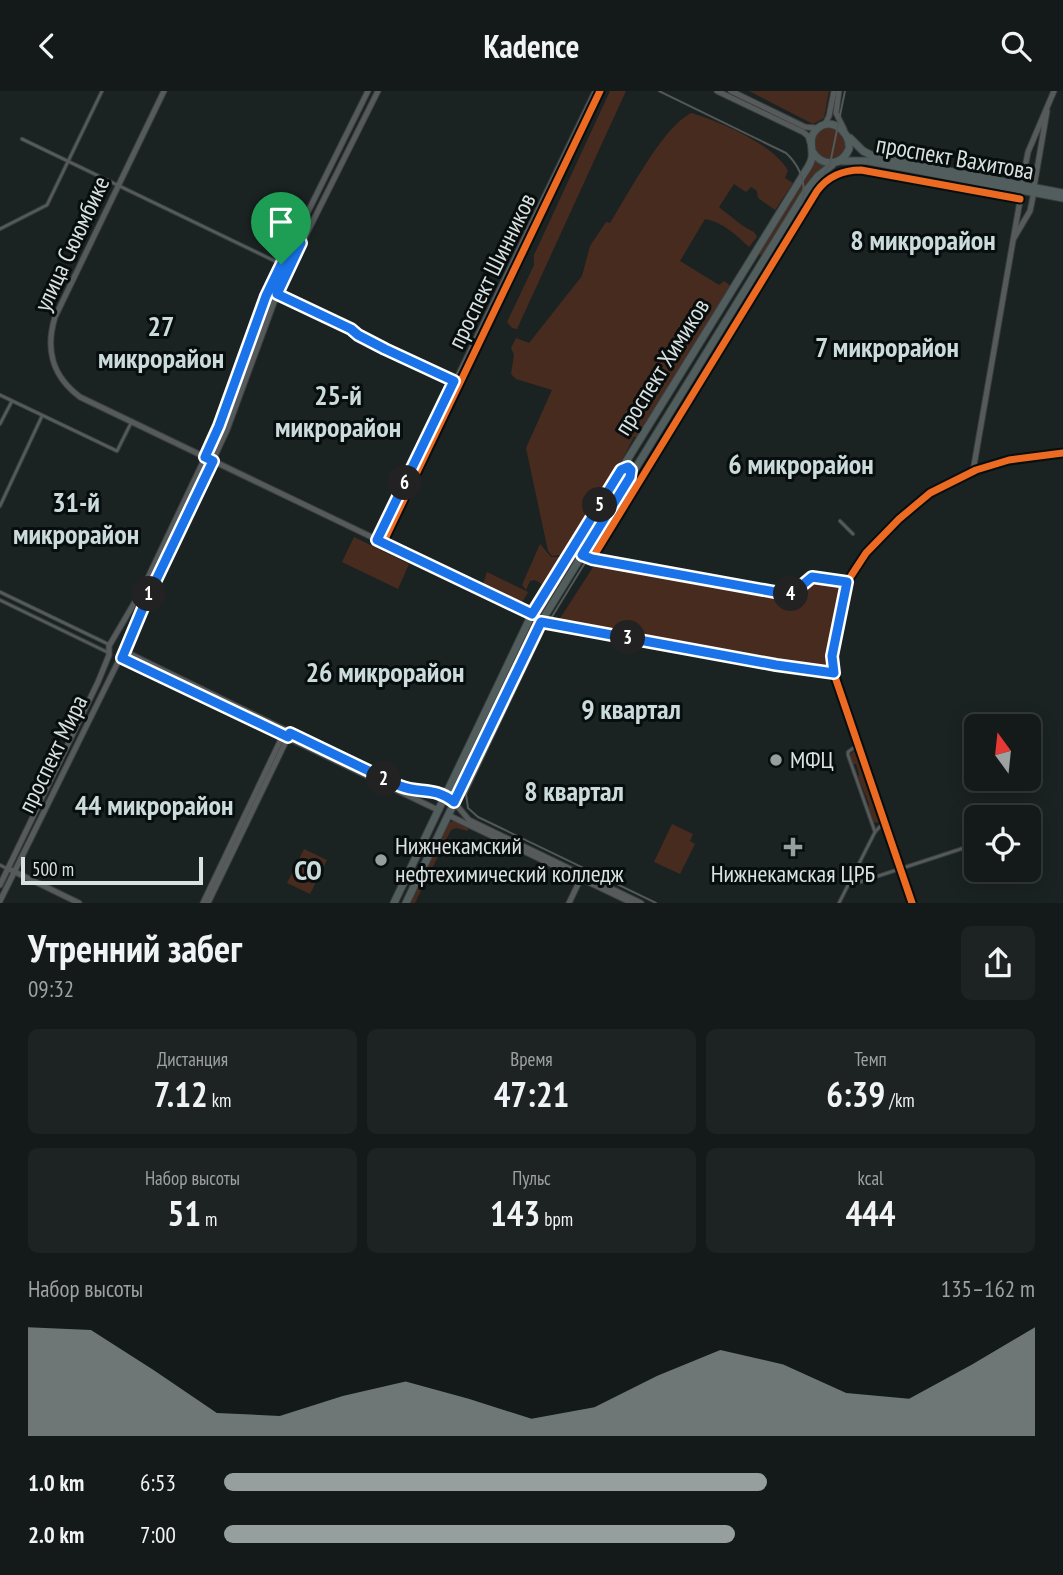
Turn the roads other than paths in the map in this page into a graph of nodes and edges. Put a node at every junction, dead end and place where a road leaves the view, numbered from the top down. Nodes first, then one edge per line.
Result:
1 (102, 91) edge
2 (164, 91) edge
3 (369, 91) edge
4 (377, 91) edge
5 (717, 91) edge
6 (731, 91) edge
7 (837, 91) edge
8 (1054, 91) edge
9 (593, 92) edge
10 (599, 93) edge
11 (360, 106) junction
12 (1047, 108) junction
13 (368, 110) junction
14 (822, 126) junction
15 (846, 133) junction
16 (22, 139) dead end
17 (811, 147) junction
18 (1027, 156) junction
19 (1040, 158) junction
20 (860, 160) junction
21 (68, 162) junction
22 (838, 162) junction
23 (866, 171) junction
24 (119, 187) junction
25 (1022, 187) junction
26 (1034, 189) junction
27 (1063, 195) edge
28 (1020, 199) junction
29 (1016, 219) junction
30 (1026, 220) junction
31 (0, 229) edge
32 (293, 239) junction
33 (1013, 241) junction
34 (301, 243) junction
35 (751, 259) junction
36 (761, 263) junction
37 (281, 264) junction
38 (269, 289) junction
39 (277, 294) junction
40 (723, 304) junction
41 (732, 311) junction
42 (454, 381) junction
43 (0, 395) edge
44 (12, 401) junction
45 (42, 416) junction
46 (132, 422) junction
47 (0, 424) edge
48 (219, 426) junction
49 (227, 430) junction
50 (1063, 453) edge
51 (205, 457) junction
52 (213, 461) junction
53 (621, 470) junction
54 (972, 471) junction
55 (630, 477) junction
56 (193, 484) junction
57 (201, 487) junction
58 (0, 506) edge
59 (839, 521) dead end
60 (853, 534) dead end
61 (380, 542) junction
62 (582, 555) junction
63 (592, 559) junction
64 (149, 575) junction
65 (156, 579) junction
66 (847, 582) junction
67 (0, 592) edge
68 (0, 600) edge
69 (532, 614) junction
70 (541, 622) junction
71 (111, 644) junction
72 (108, 654) junction
73 (123, 655) junction
74 (834, 673) junction
75 (491, 699) junction
76 (501, 705) junction
77 (287, 734) junction
78 (858, 745) junction
79 (422, 790) junction
80 (405, 792) junction
81 (447, 792) junction
82 (417, 801) junction
83 (454, 802) junction
84 (438, 810) junction
85 (448, 815) junction
86 (882, 823) junction
87 (875, 832) junction
88 (964, 847) edge
89 (0, 865) edge
90 (11, 870) junction
91 (900, 870) junction
92 (577, 876) junction
93 (591, 881) junction
94 (851, 881) junction
95 (403, 884) junction
96 (0, 885) edge
97 (412, 889) junction
98 (0, 901) edge
99 (79, 903) edge
100 (206, 903) edge
101 (394, 903) edge
102 (406, 903) edge
103 (569, 903) edge
104 (632, 903) edge
105 (641, 903) edge
106 (839, 903) edge
107 (912, 903) edge

1 - 21 street
2 - 24 main road, улица Сююмбике
3 - 11 main road
4 - 13 main road, проспект Мира
5 - 17 main road, проспект Вахитова
6 - 14 main road, проспект Вахитова
7 - 14 main road
7 - 15 main road
8 - 12 main road
9 - 10 street
9 - 42 street, проспект Шинников
10 - 61 street, проспект Шинников
11 - 13 main road
11 - 32 main road
12 - 18 main road
12 - 19 main road
13 - 34 main road, проспект Мира
14 - 15 main road, проспект Вахитова
14 - 17 main road
15 - 22 main road, проспект Вахитова
15 - 25 main road, проспект Вахитова
16 - 21 street
17 - 22 main road, проспект Вахитова
17 - 35 main road, проспект Химиков
18 - 19 main road
18 - 25 main road
19 - 26 main road
20 - 22 main road, проспект Вахитова
20 - 23 street
20 - 25 main road, проспект Вахитова
21 - 24 street
21 - 31 street
22 - 36 main road, проспект Химиков
23 - 28 street
23 - 63 street
24 - 37 street
24 - 46 main road, улица Сююмбике
25 - 26 main road, проспект Вахитова
25 - 28 main road
26 - 27 main road, проспект Вахитова
26 - 30 main road
28 - 29 main road
29 - 30 main road
29 - 33 main road
30 - 33 main road
32 - 34 main road
32 - 37 main road
33 - 54 main road
34 - 39 main road, проспект Мира
35 - 36 main road
35 - 40 main road, проспект Химиков
36 - 41 main road, проспект Химиков
37 - 38 main road
38 - 39 main road
38 - 48 main road
39 - 42 street
39 - 49 main road, проспект Мира
40 - 41 main road
40 - 53 main road, проспект Химиков
41 - 55 main road, проспект Химиков
42 - 61 street, проспект Шинников
43 - 44 street
44 - 45 street
44 - 47 street
45 - 46 street
45 - 58 street
46 - 51 main road, улица Сююмбике
48 - 49 main road
48 - 51 main road
49 - 52 main road, проспект Мира
50 - 54 main road
51 - 52 main road, улица Сююмбике
51 - 56 main road
52 - 57 main road, проспект Мира
52 - 61 main road, улица Сююмбике
53 - 55 main road
53 - 69 main road, проспект Химиков
54 - 66 main road
55 - 62 main road, проспект Химиков
56 - 57 main road
56 - 64 main road
57 - 65 main road, проспект Мира
59 - 60 street
61 - 69 main road, улица Сююмбике
62 - 63 main road
62 - 70 main road, проспект Химиков
63 - 66 main road
64 - 65 main road
64 - 71 main road
65 - 73 main road, проспект Мира
66 - 74 main road
67 - 71 street
68 - 72 street
69 - 75 main road, проспект Химиков
70 - 74 main road
70 - 76 main road, проспект Химиков
71 - 72 main road, проспект Мира
71 - 73 main road
72 - 73 main road
72 - 90 main road, проспект Мира
73 - 77 main road
73 - 77 main road
73 - 90 main road, проспект Мира
74 - 78 main road
75 - 76 main road
75 - 81 main road, проспект Химиков
76 - 83 main road, проспект Химиков
77 - 80 main road
77 - 100 main road
78 - 86 main road
78 - 87 street
79 - 80 main road
79 - 81 main road
79 - 82 main road
80 - 82 main road
81 - 83 main road
81 - 84 main road, проспект Химиков
82 - 84 main road
83 - 85 main road, проспект Химиков
83 - 92 main road
84 - 85 main road
84 - 95 main road, проспект Химиков
85 - 92 main road
85 - 97 main road, проспект Химиков
86 - 87 street
86 - 91 main road
87 - 94 street
88 - 91 street
89 - 90 street
90 - 96 main road, проспект Мира
90 - 98 main road, проспект Мира
90 - 99 main road
91 - 94 street
91 - 107 main road
92 - 93 main road
92 - 103 main road
93 - 104 main road
93 - 105 main road
94 - 106 street
95 - 97 main road
95 - 101 main road, проспект Химиков
97 - 102 main road, проспект Химиков

